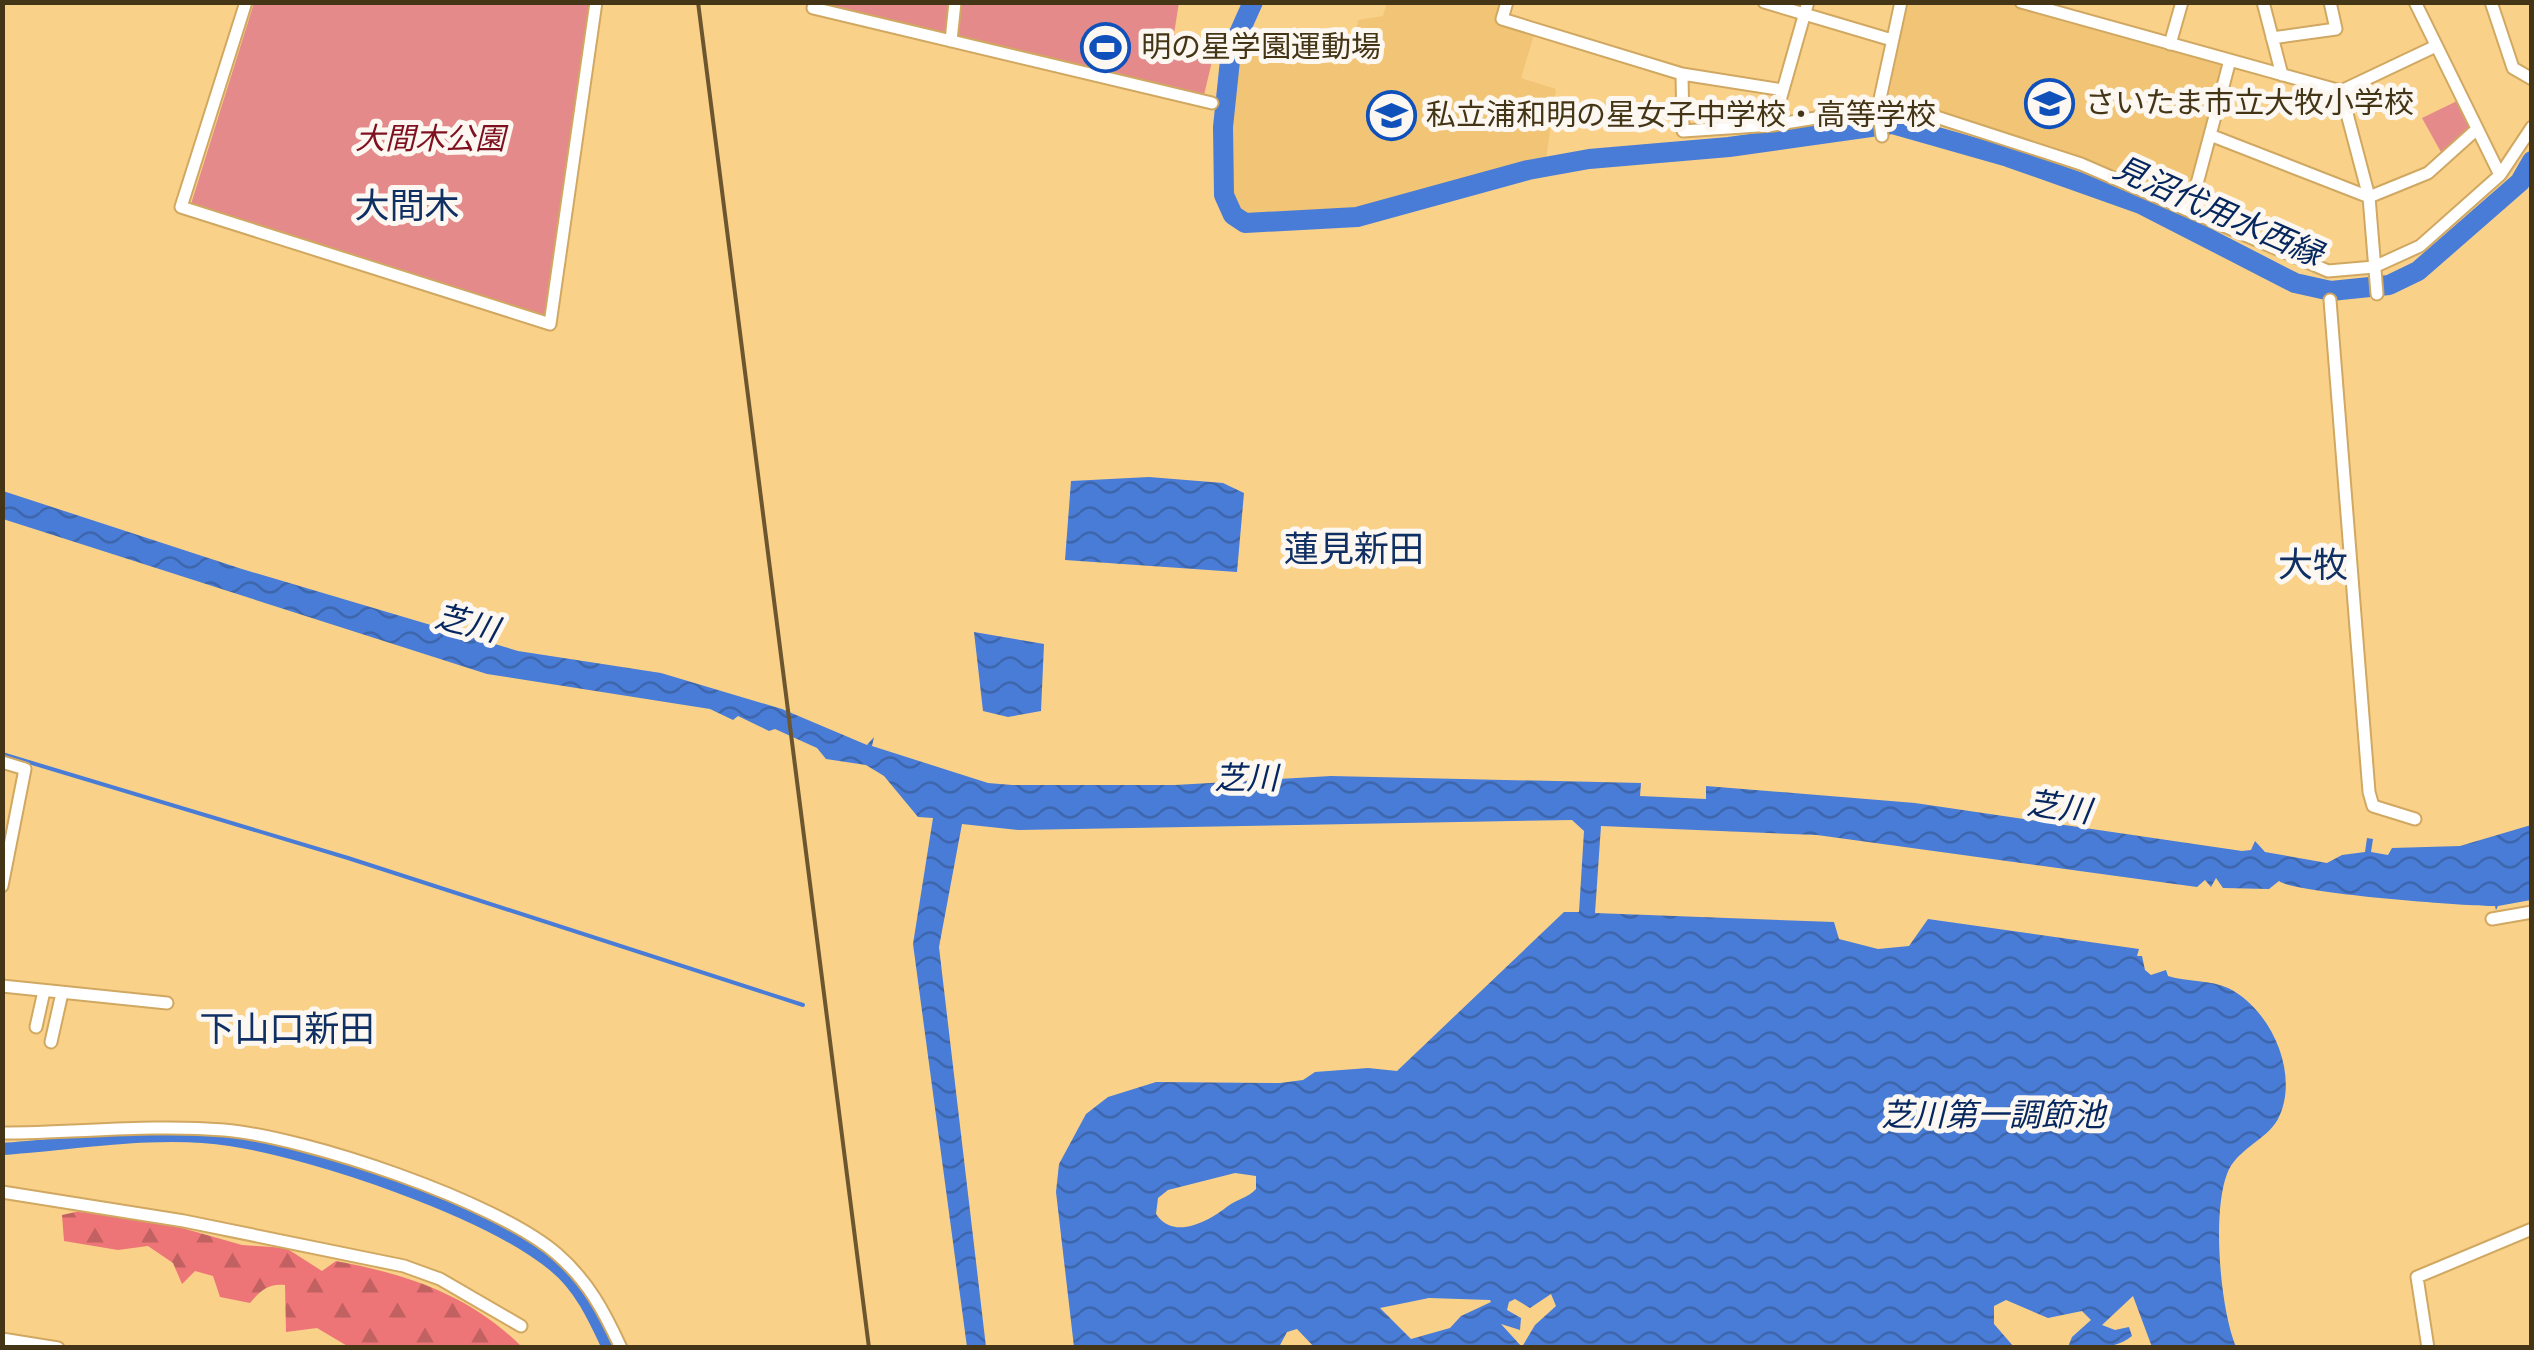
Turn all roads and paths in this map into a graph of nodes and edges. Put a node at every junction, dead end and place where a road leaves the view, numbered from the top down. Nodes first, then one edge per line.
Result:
1 (246, 2) edge
2 (596, 2) edge
3 (954, 2) edge
4 (1507, 2) edge
5 (1764, 2) edge
6 (1901, 2) edge
7 (2021, 2) edge
8 (2182, 2) edge
9 (2264, 2) edge
10 (2330, 2) edge
11 (2415, 2) edge
12 (2491, 2) edge
13 (813, 8) dead end
14 (1806, 8) edge
15 (2272, 38) junction
16 (1892, 40) junction
17 (951, 41) junction
18 (2170, 44) junction
19 (2436, 46) junction
20 (2230, 60) junction
21 (1682, 74) junction
22 (2282, 74) junction
23 (2532, 79) edge
24 (1783, 90) junction
25 (2342, 92) junction
26 (1212, 103) dead end
27 (1879, 113) junction
28 (1772, 125) junction
29 (2532, 128) edge
30 (2477, 129) junction
31 (2210, 135) junction
32 (1882, 136) dead end
33 (2500, 176) junction
34 (2369, 197) junction
35 (2190, 210) junction
36 (2376, 280) junction
37 (2330, 300) dead end
38 (2, 762) edge
39 (2415, 819) dead end
40 (2, 886) edge
41 (2532, 912) edge
42 (2492, 920) dead end
43 (2, 986) edge
44 (44, 991) junction
45 (62, 993) junction
46 (167, 1003) dead end
47 (36, 1027) dead end
48 (51, 1042) dead end
49 (2, 1133) edge
50 (2, 1192) edge
51 (2532, 1229) edge
52 (521, 1326) dead end
53 (2, 1339) edge
54 (58, 1348) edge
55 (621, 1348) edge
56 (2428, 1348) edge

1 - 2 street
3 - 17 street
4 - 21 street
5 - 14 street
6 - 16 street
7 - 18 street
8 - 18 street
9 - 15 street
10 - 15 street
11 - 19 street
12 - 23 street
13 - 17 street
14 - 16 street
14 - 24 street
15 - 22 street
16 - 27 street
17 - 26 street
18 - 20 street
19 - 25 street
19 - 30 street
20 - 22 street
20 - 31 street
21 - 24 street
21 - 28 street
22 - 25 street
24 - 28 street
25 - 34 street
27 - 28 street
27 - 32 street
27 - 35 street
29 - 33 street
30 - 33 street
30 - 34 street
31 - 34 street
31 - 35 street
33 - 36 street
34 - 36 street
35 - 36 street
37 - 39 street
38 - 40 street
41 - 42 street
43 - 44 street
44 - 45 street
44 - 47 street
45 - 46 street
45 - 48 street
49 - 55 street
50 - 52 street
51 - 56 street
53 - 54 street

